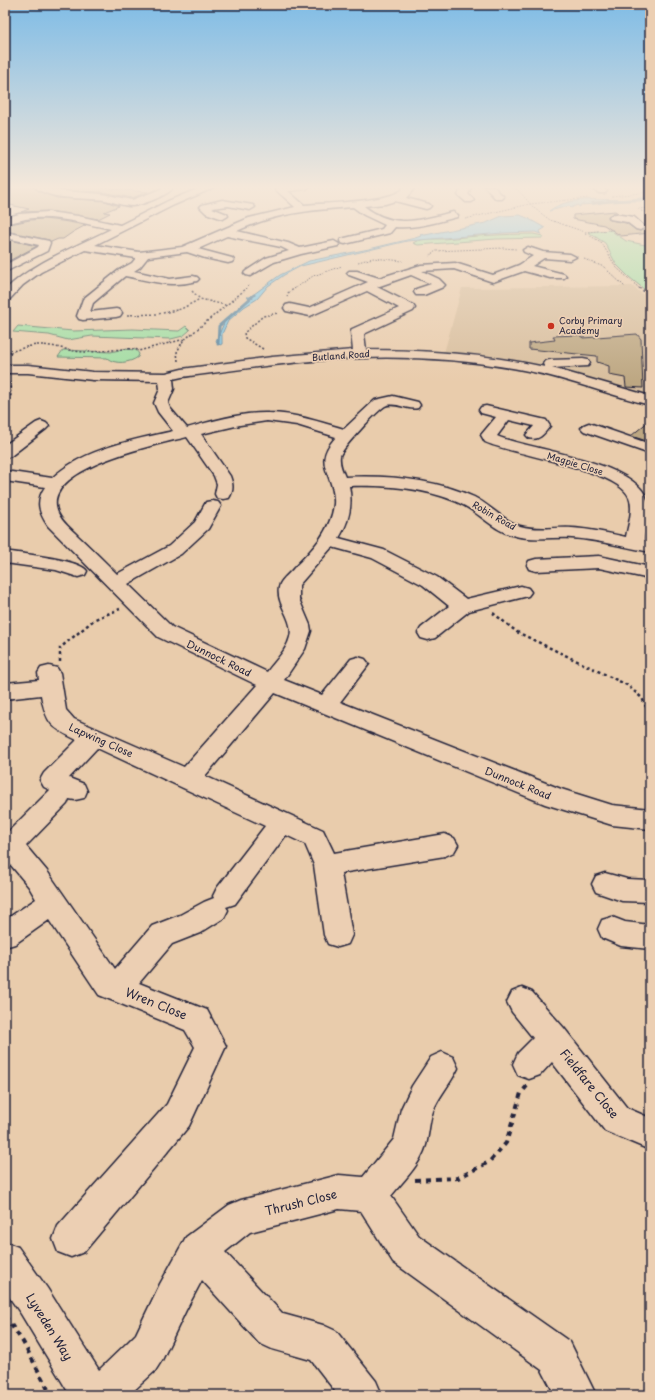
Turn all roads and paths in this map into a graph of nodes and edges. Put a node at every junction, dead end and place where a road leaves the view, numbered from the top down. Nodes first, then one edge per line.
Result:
1 (38, 251) edge
2 (75, 251) edge
3 (111, 251) edge
4 (175, 251) edge
5 (195, 251) edge
6 (298, 251) edge
7 (434, 251) edge
8 (531, 251) edge
9 (607, 251) edge
10 (144, 255) junction
11 (542, 256) junction
12 (570, 257) joint
13 (228, 260) dead end
14 (428, 267) junction
15 (522, 267) junction
16 (6, 268) edge
17 (412, 271) junction
18 (123, 272) junction
19 (354, 273) dead end
20 (560, 276) dead end
21 (251, 278) joint
22 (193, 279) dead end
23 (170, 282) junction
24 (373, 284) junction
25 (626, 287) dead end
26 (642, 290) junction
27 (650, 291) edge
28 (420, 292) dead end
29 (650, 296) edge
30 (5, 297) edge
31 (200, 299) junction
32 (225, 306) junction
33 (290, 308) dead end
34 (116, 313) joint
35 (188, 338) junction
36 (360, 354) junction
37 (583, 363) dead end
38 (7, 364) edge
39 (534, 368) junction
40 (182, 373) junction
41 (166, 377) junction
42 (650, 401) edge
43 (413, 405) dead end
44 (5, 407) edge
45 (486, 410) dead end
46 (506, 414) junction
47 (41, 426) dead end
48 (533, 428) dead end
49 (589, 428) dead end
50 (187, 432) junction
51 (5, 435) edge
52 (347, 435) junction
53 (23, 439) junction
54 (650, 449) edge
55 (5, 453) edge
56 (5, 476) edge
57 (340, 482) junction
58 (56, 484) junction
59 (600, 537) junction
60 (329, 541) junction
61 (642, 545) edge
62 (11, 558) edge
63 (599, 562) junction
64 (536, 565) dead end
65 (78, 571) dead end
66 (650, 573) edge
67 (115, 583) junction
68 (521, 592) dead end
69 (135, 603) junction
70 (470, 604) junction
71 (428, 633) dead end
72 (358, 664) dead end
73 (49, 680) junction
74 (271, 683) junction
75 (5, 691) edge
76 (326, 705) junction
77 (650, 715) edge
78 (94, 737) junction
79 (188, 779) junction
80 (650, 819) edge
81 (282, 822) junction
82 (7, 843) edge
83 (445, 845) dead end
84 (327, 865) junction
85 (605, 884) dead end
86 (650, 890) edge
87 (53, 903) junction
88 (612, 929) dead end
89 (5, 935) edge
90 (338, 935) dead end
91 (650, 937) edge
92 (116, 988) junction
93 (522, 1002) dead end
94 (553, 1038) junction
95 (529, 1064) joint
96 (442, 1068) dead end
97 (650, 1134) edge
98 (405, 1169) junction
99 (370, 1195) junction
100 (70, 1239) dead end
101 (199, 1250) junction
102 (5, 1260) edge
103 (5, 1316) edge
104 (51, 1395) edge
105 (92, 1395) edge
106 (101, 1395) edge
107 (362, 1395) edge
108 (576, 1395) edge

1 - 16 street
2 - 30 street
3 - 10 street
4 - 10 street
5 - 13 street
6 - 21 street
7 - 14 path
8 - 11 street
9 - 26 path
10 - 18 street
11 - 12 street
11 - 15 street
12 - 25 path
14 - 15 street
14 - 17 street
15 - 20 street
17 - 24 street
17 - 28 street
18 - 23 street
18 - 34 street
19 - 24 street
21 - 32 path
22 - 23 street
23 - 31 path
24 - 33 street
24 - 36 street
26 - 27 path
26 - 29 path
31 - 32 path
31 - 34 path
32 - 35 path
35 - 38 path
35 - 40 path
36 - 39 street, Butland Road
36 - 40 street, Butland Road
37 - 39 street
38 - 41 street, Butland Road
38 - 44 path
39 - 42 street, Butland Road
40 - 41 street, Butland Road
41 - 50 street
43 - 52 street
45 - 46 street
46 - 48 street
46 - 61 street, Magpie Close
47 - 53 street
49 - 54 street
50 - 52 street, Dunnock Road
50 - 58 street, Dunnock Road
50 - 67 street
51 - 53 street
52 - 57 street
53 - 55 street
56 - 58 street
57 - 59 street, Robin Road
57 - 60 street
58 - 67 street, Dunnock Road
59 - 61 street, Robin Road
59 - 63 street
60 - 70 street
60 - 74 street
62 - 65 street
63 - 64 street
63 - 66 street
67 - 69 street, Dunnock Road
68 - 70 street
69 - 73 path
69 - 74 street, Dunnock Road
70 - 71 street
70 - 77 path
72 - 76 street
73 - 75 street
73 - 78 street, Lapwing Close
74 - 76 street, Dunnock Road
74 - 79 street
76 - 80 street, Dunnock Road
78 - 79 street, Lapwing Close
78 - 82 street
79 - 81 street, Lapwing Close
81 - 84 street, Lapwing Close
81 - 92 street
82 - 87 street, Wren Close
83 - 84 street
84 - 90 street, Lapwing Close
85 - 86 street
87 - 89 street
87 - 92 street, Wren Close
88 - 91 street
92 - 100 street, Wren Close
93 - 94 street, Fieldfare Close
94 - 95 street
94 - 97 street, Fieldfare Close
95 - 98 path
96 - 98 street
98 - 99 street
99 - 101 street, Thrush Close
99 - 108 street
101 - 106 street, Thrush Close
101 - 107 street
102 - 105 street, Lyveden Way
103 - 104 path

